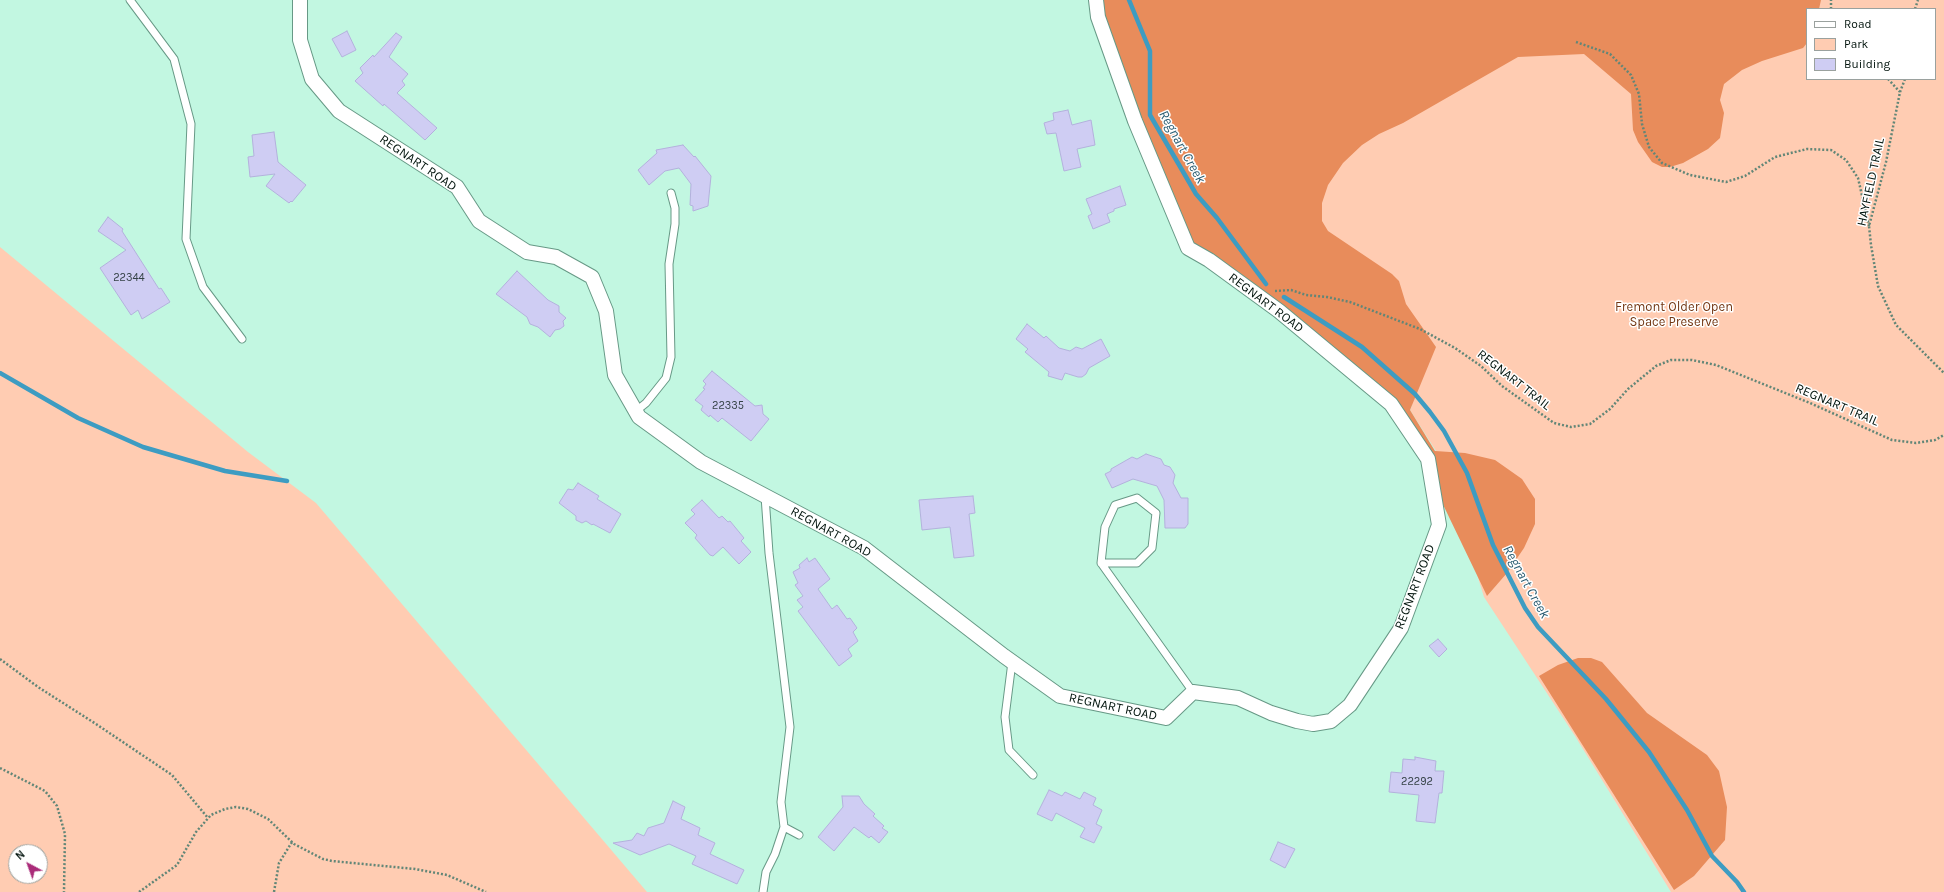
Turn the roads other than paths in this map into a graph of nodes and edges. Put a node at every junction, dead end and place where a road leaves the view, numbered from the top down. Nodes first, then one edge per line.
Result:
1 (130, 0) edge
2 (300, 0) edge
3 (1096, 0) edge
4 (670, 193) dead end
5 (242, 339) dead end
6 (636, 411) junction
7 (765, 496) junction
8 (1101, 563) junction
9 (1012, 662) junction
10 (1193, 692) junction
11 (1033, 775) dead end
12 (784, 827) junction
13 (799, 836) dead end
14 (763, 892) edge

1 - 5 lane
2 - 6 street, REGNART ROAD
3 - 10 street, REGNART ROAD
4 - 6 lane
6 - 7 street, REGNART ROAD
7 - 9 street, REGNART ROAD
7 - 12 lane
8 - 8 lane
8 - 10 lane
9 - 10 street, REGNART ROAD
9 - 11 lane
12 - 13 lane
12 - 14 lane

